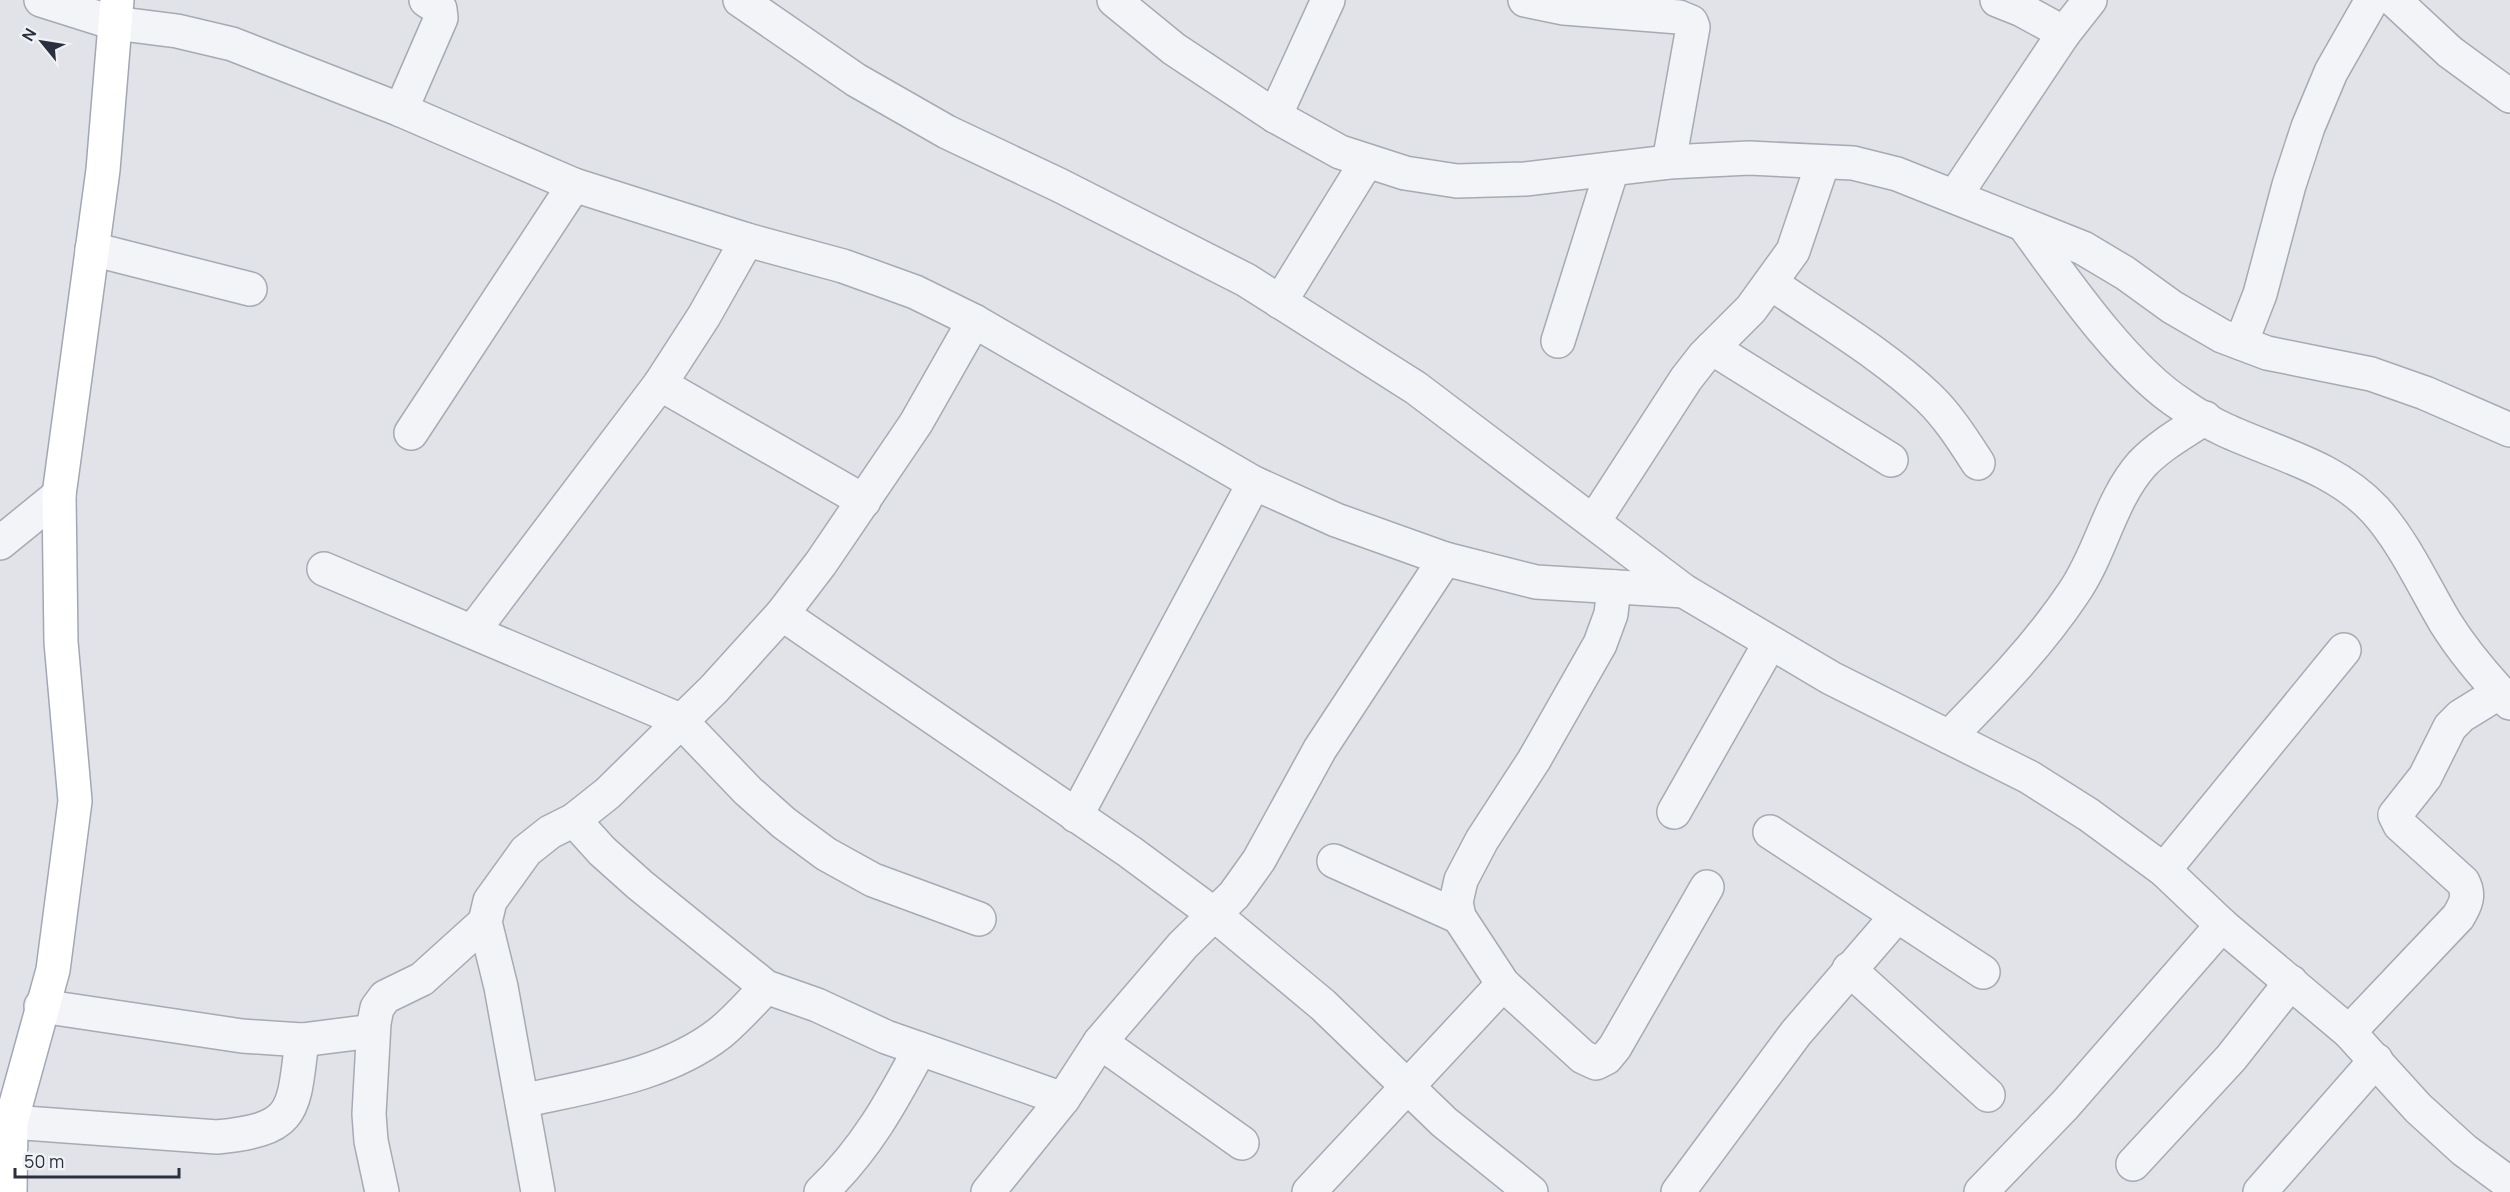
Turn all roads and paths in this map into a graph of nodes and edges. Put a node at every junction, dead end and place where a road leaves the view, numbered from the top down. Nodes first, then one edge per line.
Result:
1 (41, 0) edge
2 (426, 0) edge
3 (740, 0) edge
4 (1114, 0) edge
5 (1328, 0) edge
6 (1525, 0) edge
7 (1998, 0) edge
8 (2090, 0) edge
9 (2372, 0) edge
10 (2394, 0) edge
11 (115, 12) edge
12 (2064, 33) junction
13 (2510, 96) edge
14 (401, 110) junction
15 (1275, 116) junction
16 (1367, 161) junction
17 (1669, 162) junction
18 (1823, 162) junction
19 (1612, 169) junction
20 (574, 185) junction
21 (1955, 196) junction
22 (2024, 225) junction
23 (747, 240) junction
24 (92, 249) junction
25 (1771, 284) junction
26 (250, 289) dead end
27 (1280, 302) junction
28 (974, 321) junction
29 (1558, 341) dead end
30 (2241, 343) junction
31 (1712, 348) junction
32 (660, 384) junction
33 (2205, 418) junction
34 (2510, 430) edge
35 (411, 433) dead end
36 (1891, 460) dead end
37 (1978, 463) dead end
38 (1254, 483) junction
39 (59, 495) junction
40 (864, 501) junction
41 (1594, 521) junction
42 (0, 543) edge
43 (1445, 560) junction
44 (324, 569) dead end
45 (1614, 587) junction
46 (1684, 591) junction
47 (782, 614) junction
48 (473, 631) junction
49 (1770, 644) junction
50 (2344, 650) dead end
51 (2505, 697) edge
52 (680, 720) junction
53 (1949, 737) junction
54 (1674, 812) dead end
55 (1076, 816) junction
56 (574, 820) junction
57 (1770, 832) dead end
58 (1334, 861) dead end
59 (2164, 870) junction
60 (1707, 887) dead end
61 (1215, 915) junction
62 (1459, 917) junction
63 (1896, 917) junction
64 (979, 919) dead end
65 (485, 922) junction
66 (2222, 925) junction
67 (1849, 969) junction
68 (1983, 972) dead end
69 (2291, 982) junction
70 (1503, 984) junction
71 (766, 987) junction
72 (41, 1006) junction
73 (373, 1031) junction
74 (2349, 1032) junction
75 (302, 1040) junction
76 (1100, 1042) junction
77 (920, 1049) junction
78 (2376, 1059) junction
79 (1408, 1086) junction
80 (1988, 1095) dead end
81 (1063, 1099) junction
82 (522, 1101) junction
83 (7, 1131) edge
84 (1242, 1143) dead end
85 (2133, 1164) dead end
86 (2510, 1184) edge
87 (1325, 1186) edge
88 (10, 1192) edge
89 (382, 1192) edge
90 (538, 1192) edge
91 (821, 1192) edge
92 (988, 1192) edge
93 (1531, 1192) edge
94 (1678, 1192) edge
95 (1981, 1192) edge
96 (2260, 1192) edge

1 - 11 street
2 - 14 street
3 - 27 street
4 - 15 street
5 - 15 street
6 - 17 street
7 - 12 street
8 - 12 street
9 - 30 street
10 - 13 street
11 - 14 street
11 - 24 main road
12 - 21 street
14 - 20 street
15 - 16 street
16 - 19 street
16 - 27 street
17 - 18 street
17 - 19 street
18 - 21 street
18 - 25 street
19 - 29 street
20 - 23 street
20 - 35 street
21 - 22 street
22 - 30 street
22 - 33 street
23 - 28 street
23 - 32 street
24 - 26 street
24 - 39 main road
25 - 31 street
25 - 37 street
27 - 41 street
28 - 38 street
28 - 40 street
30 - 34 street
31 - 36 street
31 - 41 street
32 - 40 street
32 - 48 street
33 - 51 street
33 - 53 street
38 - 43 street
38 - 55 street
39 - 42 street
39 - 72 main road
40 - 47 street
41 - 46 street
43 - 45 street
43 - 61 street
44 - 48 street
45 - 46 street
45 - 62 street
46 - 49 street
47 - 52 street
47 - 55 street
48 - 52 street
49 - 53 street
49 - 54 street
50 - 59 street
51 - 74 street
52 - 56 street
52 - 64 street
53 - 59 street
55 - 61 street
56 - 65 street
56 - 71 street
57 - 63 street
58 - 62 street
59 - 66 street
60 - 70 street
61 - 76 street
61 - 79 street
62 - 70 street
63 - 67 street
63 - 68 street
65 - 73 street
65 - 82 street
66 - 69 street
66 - 95 street
67 - 80 street
67 - 94 street
69 - 74 street
69 - 85 street
70 - 79 street
71 - 77 street
71 - 82 street
72 - 75 street
72 - 83 main road
73 - 75 street
73 - 89 street
74 - 78 street
75 - 83 street
76 - 81 street
76 - 84 street
77 - 81 street
77 - 91 street
78 - 86 street
78 - 96 street
79 - 87 street
79 - 93 street
81 - 92 street
82 - 90 street
83 - 88 main road

